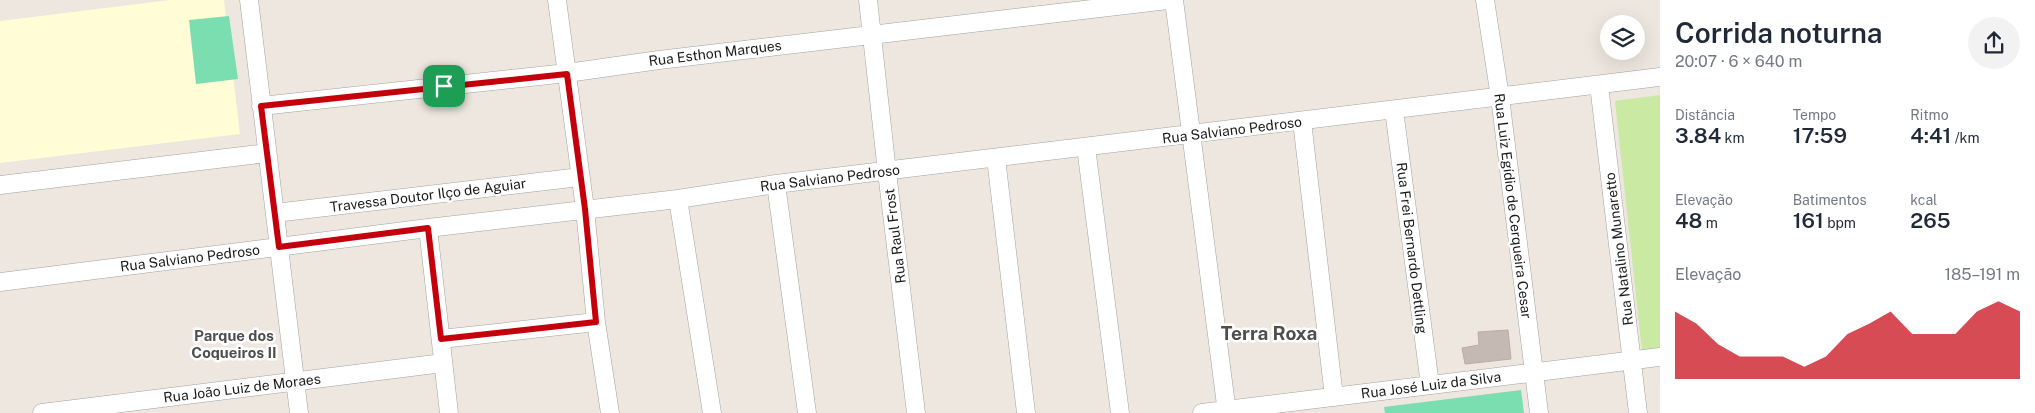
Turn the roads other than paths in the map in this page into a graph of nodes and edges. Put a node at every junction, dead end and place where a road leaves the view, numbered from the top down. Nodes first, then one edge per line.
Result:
1 (249, 0) edge
2 (557, 0) edge
3 (868, 0) edge
4 (1168, 0) edge
5 (1174, 0) edge
6 (1485, 0) edge
7 (873, 34) junction
8 (567, 74) junction
9 (1660, 77) edge
10 (1599, 85) junction
11 (1500, 97) junction
12 (261, 106) junction
13 (1394, 110) junction
14 (1302, 121) junction
15 (1192, 134) junction
16 (1086, 147) junction
17 (267, 154) junction
18 (996, 158) junction
19 (887, 172) junction
20 (580, 177) junction
21 (776, 184) junction
22 (0, 185) edge
23 (678, 199) junction
24 (585, 209) junction
25 (275, 213) junction
26 (428, 228) junction
27 (279, 247) junction
28 (0, 282) edge
29 (596, 322) junction
30 (441, 339) junction
31 (1660, 357) edge
32 (1632, 361) junction
33 (443, 363) junction
34 (1534, 373) junction
35 (295, 381) junction
36 (1430, 385) junction
37 (1334, 397) junction
38 (97, 410) edge
39 (1227, 412) edge
40 (42, 413) edge
41 (299, 413) edge
42 (449, 413) edge
43 (610, 413) edge
44 (712, 413) edge
45 (807, 413) edge
46 (916, 413) edge
47 (1026, 413) edge
48 (1120, 413) edge
49 (1202, 413) edge
50 (1539, 413) edge
51 (1638, 413) edge

1 - 12 street
2 - 8 street
3 - 7 street, Rua Raul Frost
4 - 7 street, Rua Esthon Marques
5 - 15 street
6 - 11 street, Rua Luiz Egídio de Cerqueira Cesar
7 - 8 street, Rua Esthon Marques
7 - 19 street, Rua Raul Frost
8 - 12 street, Rua Esthon Marques
8 - 20 street
9 - 10 street, Rua Salviano Pedroso
10 - 11 street, Rua Salviano Pedroso
10 - 32 street, Rua Natalino Munaretto
11 - 13 street, Rua Salviano Pedroso
11 - 34 street, Rua Luiz Egídio de Cerqueira Cesar
12 - 17 street
13 - 14 street, Rua Salviano Pedroso
13 - 36 street, Rua Frei Bernardo Dettling
14 - 15 street, Rua Salviano Pedroso
14 - 37 street
15 - 16 street, Rua Salviano Pedroso
15 - 39 street
16 - 18 street, Rua Salviano Pedroso
16 - 48 street
17 - 22 street
17 - 25 street
18 - 19 street, Rua Salviano Pedroso
18 - 47 street
19 - 21 street, Rua Salviano Pedroso
19 - 46 street, Rua Raul Frost
20 - 24 street
20 - 25 street, Travessa Doutor Ilço de Aguiar
21 - 23 street, Rua Salviano Pedroso
21 - 45 street
23 - 24 street, Rua Salviano Pedroso
23 - 44 street
24 - 26 street, Rua Salviano Pedroso
24 - 29 street
25 - 27 street
26 - 27 street, Rua Salviano Pedroso
26 - 30 street
27 - 28 street, Rua Salviano Pedroso
27 - 35 street
29 - 30 street
29 - 43 street
30 - 33 street
31 - 32 street, Rua José Luiz da Silva
32 - 34 street, Rua José Luiz da Silva
32 - 51 street, Rua Natalino Munaretto
33 - 35 street, Rua João Luiz de Moraes
33 - 42 street
34 - 36 street, Rua José Luiz da Silva
34 - 50 street, Rua Luiz Egídio de Cerqueira Cesar
35 - 38 street, Rua João Luiz de Moraes
35 - 41 street
36 - 37 street, Rua José Luiz da Silva
37 - 39 street, Rua José Luiz da Silva
38 - 40 street, Rua João Luiz de Moraes
39 - 49 street, Rua José Luiz da Silva

